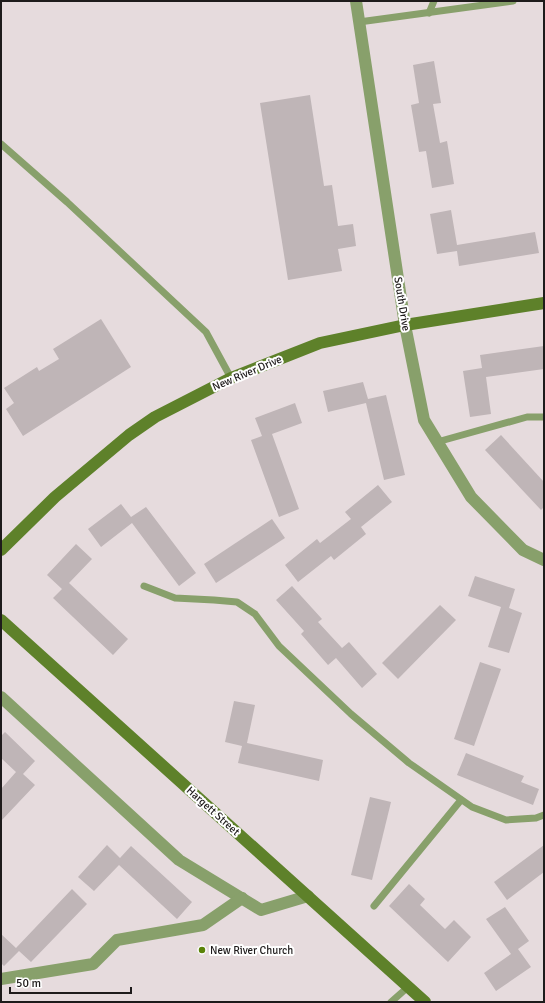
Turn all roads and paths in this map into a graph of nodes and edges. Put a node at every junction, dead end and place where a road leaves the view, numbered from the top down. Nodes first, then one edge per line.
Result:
1 (356, 1) edge
2 (434, 1) edge
3 (513, 1) edge
4 (429, 13) junction
5 (359, 22) junction
6 (1, 144) edge
7 (544, 303) edge
8 (405, 325) junction
9 (230, 378) junction
10 (544, 417) edge
11 (437, 442) junction
12 (1, 550) edge
13 (544, 560) edge
14 (144, 586) dead end
15 (1, 620) edge
16 (1, 697) edge
17 (461, 800) junction
18 (544, 815) edge
19 (308, 896) junction
20 (242, 898) junction
21 (374, 906) dead end
22 (1, 979) edge
23 (408, 987) junction
24 (390, 1002) edge
25 (425, 1002) edge

1 - 5 street, South Drive
2 - 4 lane
3 - 4 lane
4 - 5 lane
5 - 8 street, South Drive
6 - 9 lane
7 - 8 street, New River Drive
8 - 9 street, New River Drive
8 - 11 street, South Drive
9 - 12 street, New River Drive
10 - 11 lane
11 - 13 street, South Drive
14 - 17 lane
15 - 19 street, Hargett Street
16 - 20 street
17 - 18 lane
17 - 21 lane
19 - 20 street
19 - 23 street, Hargett Street
20 - 22 street
23 - 24 lane
23 - 25 street, Hargett Street

